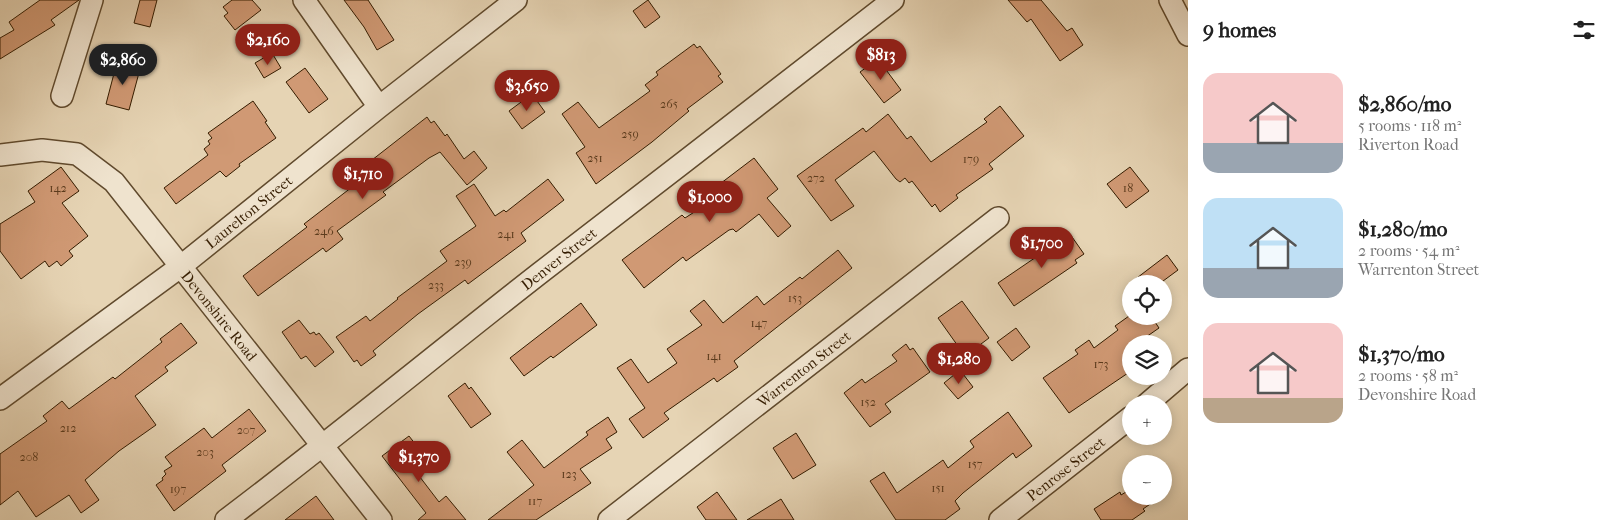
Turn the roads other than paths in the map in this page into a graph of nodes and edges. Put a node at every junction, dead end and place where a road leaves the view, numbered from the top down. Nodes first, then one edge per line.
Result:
1 (92, 0) edge
2 (304, 0) edge
3 (516, 0) edge
4 (893, 0) edge
5 (1170, 0) edge
6 (1188, 35) edge
7 (62, 96) dead end
8 (378, 107) junction
9 (0, 155) edge
10 (998, 218) dead end
11 (180, 268) junction
12 (1188, 369) edge
13 (1158, 395) edge
14 (0, 399) edge
15 (1122, 424) edge
16 (323, 447) junction
17 (226, 520) edge
18 (381, 520) edge
19 (609, 520) edge
20 (1000, 520) edge

1 - 7 street
2 - 8 street
3 - 8 street, Laurelton Street
4 - 16 street, Denver Street
5 - 6 street
8 - 11 street, Laurelton Street
9 - 11 street, Devonshire Road
10 - 19 street, Warrenton Street
11 - 14 street, Laurelton Street
11 - 16 street, Devonshire Road
12 - 13 street
15 - 20 street, Penrose Street
16 - 17 street, Denver Street
16 - 18 street, Devonshire Road

